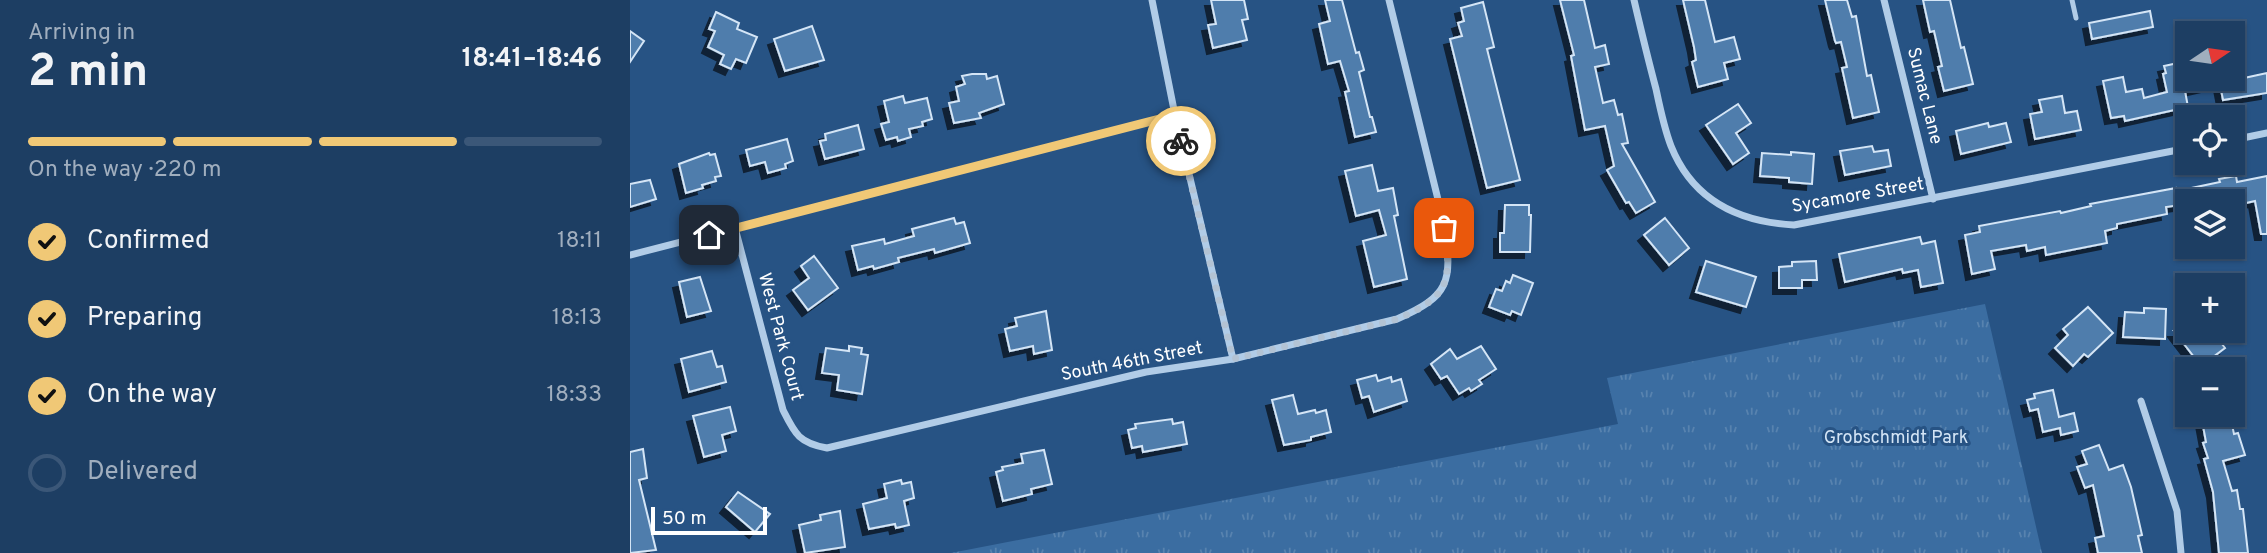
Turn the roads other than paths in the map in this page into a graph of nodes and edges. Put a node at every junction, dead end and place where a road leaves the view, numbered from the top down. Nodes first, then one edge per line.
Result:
1 (1152, 0) edge
2 (1389, 0) edge
3 (1634, 0) edge
4 (1884, 0) edge
5 (2072, 0) edge
6 (2076, 18) dead end
7 (1175, 115) junction
8 (2267, 133) edge
9 (2245, 137) edge
10 (2175, 152) edge
11 (1933, 199) junction
12 (735, 228) junction
13 (630, 255) edge
14 (1233, 359) junction
15 (2141, 401) dead end
16 (809, 445) joint
17 (2181, 553) edge

1 - 7 street
2 - 14 street, South 46th Street
3 - 11 street, Sycamore Street
4 - 11 street, Sumac Lane
5 - 6 lane
7 - 12 street
7 - 14 street
8 - 9 street
10 - 11 street, Sycamore Street
12 - 13 street
12 - 16 street, West Park Court
14 - 16 street, South 46th Street
15 - 17 street

